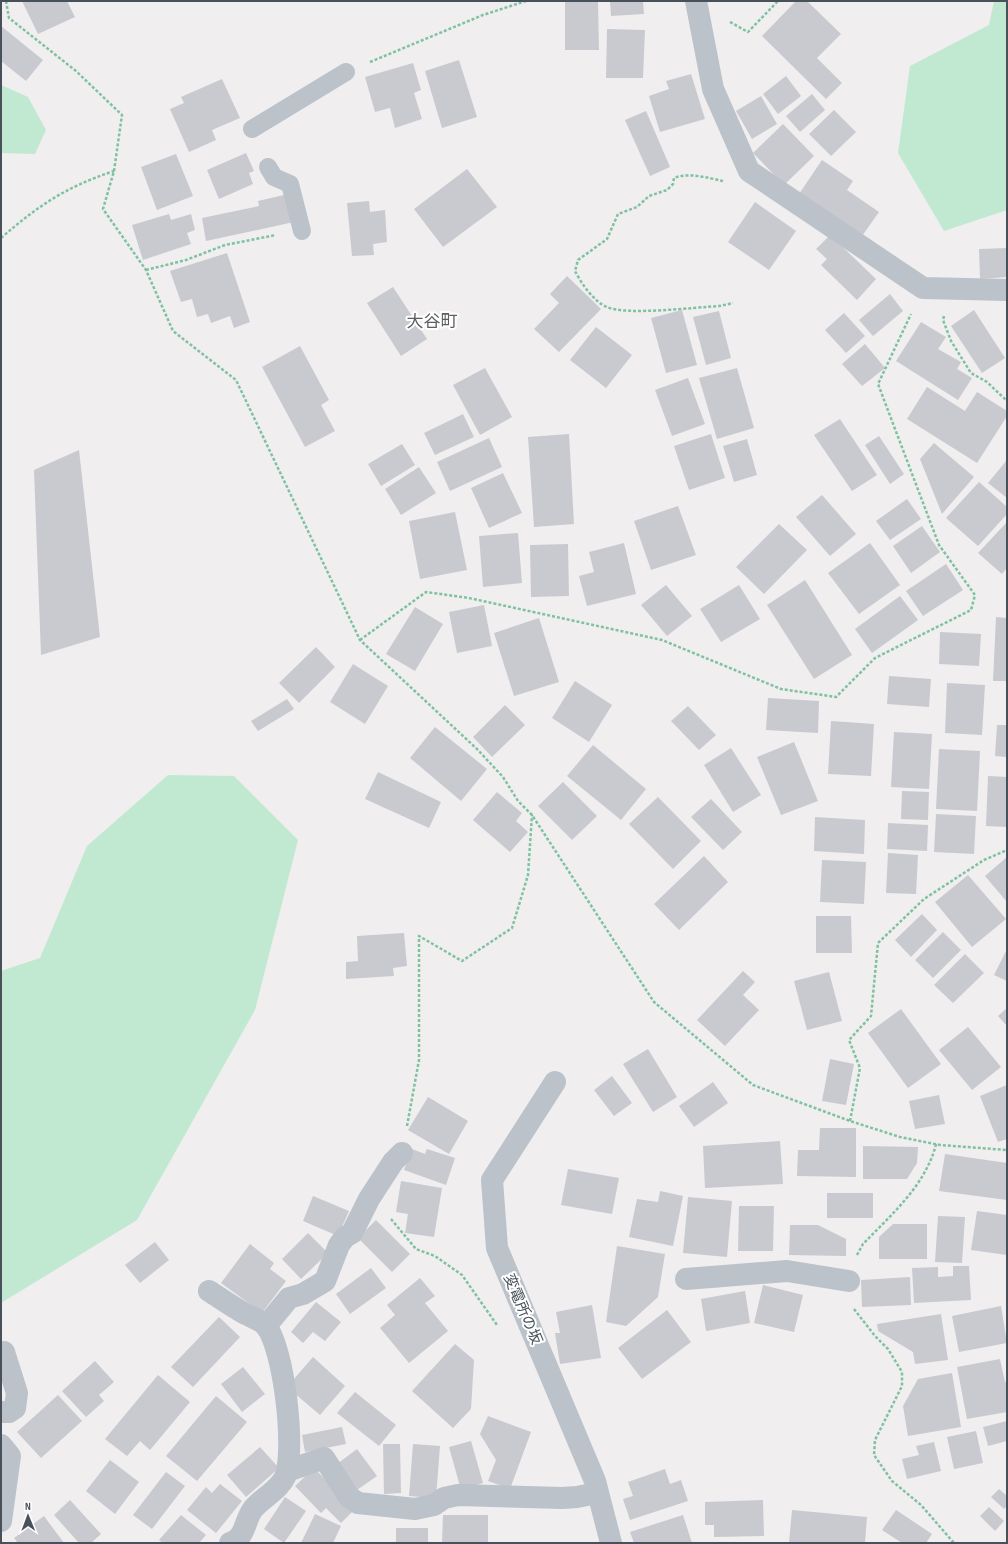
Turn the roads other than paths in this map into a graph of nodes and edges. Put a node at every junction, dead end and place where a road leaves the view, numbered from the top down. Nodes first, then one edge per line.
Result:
1 (696, 1) edge
2 (346, 72) road end
3 (252, 129) dead end
4 (268, 168) dead end
5 (302, 231) road end
6 (1007, 290) edge
7 (554, 1082) dead end
8 (402, 1153) road end
9 (686, 1279) dead end
10 (849, 1281) road end
11 (209, 1291) dead end
12 (266, 1326) junction
13 (4, 1352) dead end
14 (1, 1412) edge
15 (1, 1445) edge
16 (287, 1471) junction
17 (597, 1493) junction
18 (1, 1521) edge
19 (230, 1543) edge
20 (611, 1543) edge

1 - 6 street
2 - 3 lane
4 - 5 lane
7 - 17 street, 変電所の坂
8 - 12 street
9 - 10 street
11 - 12 street
12 - 16 street
13 - 14 street
15 - 18 street
16 - 17 street
16 - 19 street
17 - 20 street, 変電所の坂

